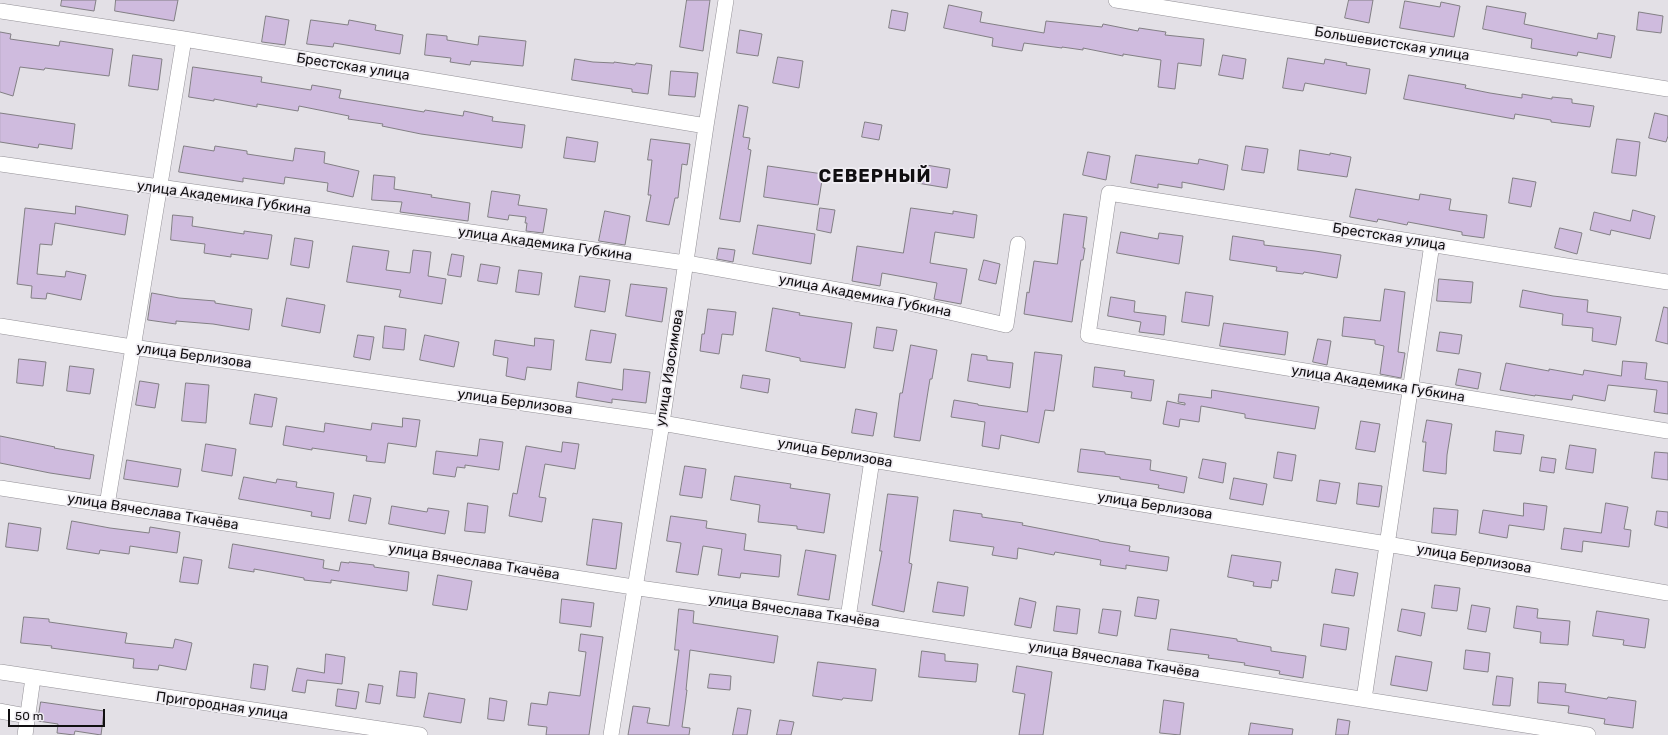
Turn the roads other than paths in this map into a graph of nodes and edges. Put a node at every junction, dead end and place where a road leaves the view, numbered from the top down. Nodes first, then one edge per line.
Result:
1 (726, 0) edge
2 (1116, 0) edge
3 (0, 11) edge
4 (184, 39) junction
5 (1668, 89) edge
6 (706, 126) junction
7 (0, 164) edge
8 (159, 188) junction
9 (1018, 244) dead end
10 (1432, 244) junction
11 (686, 264) junction
12 (1668, 282) edge
13 (0, 326) edge
14 (1088, 335) joint
15 (132, 347) junction
16 (1411, 389) junction
17 (662, 423) junction
18 (1668, 431) edge
19 (872, 460) junction
20 (0, 488) edge
21 (106, 505) junction
22 (1387, 544) junction
23 (634, 588) junction
24 (1668, 593) edge
25 (848, 618) junction
26 (0, 672) edge
27 (33, 678) junction
28 (1364, 699) junction
29 (0, 711) edge
30 (27, 716) junction
31 (25, 735) edge
32 (420, 735) edge
33 (611, 735) edge
34 (1588, 735) edge

1 - 6 street, улица Изосимова
2 - 5 street, Большевистская улица
3 - 4 street, Брестская улица
4 - 6 street, Брестская улица
4 - 8 street
6 - 11 street, улица Изосимова
7 - 8 street, улица Академика Губкина
8 - 11 street, улица Академика Губкина
8 - 15 street
9 - 11 street, улица Академика Губкина
10 - 12 street, Брестская улица
10 - 14 street, Брестская улица
10 - 16 street
11 - 17 street, улица Изосимова
13 - 15 street, улица Берлизова
14 - 16 street, улица Академика Губкина
15 - 17 street, улица Берлизова
15 - 21 street
16 - 18 street, улица Академика Губкина
16 - 22 street
17 - 19 street, улица Берлизова
17 - 23 street, улица Изосимова
19 - 22 street, улица Берлизова
19 - 25 street
20 - 21 street, улица Вячеслава Ткачёва
21 - 23 street, улица Вячеслава Ткачёва
22 - 24 street, улица Берлизова
22 - 28 street
23 - 25 street, улица Вячеслава Ткачёва
23 - 33 street, улица Изосимова
25 - 28 street, улица Вячеслава Ткачёва
26 - 27 street, Пригородная улица
27 - 30 street
27 - 32 street, Пригородная улица
28 - 34 street, улица Вячеслава Ткачёва
29 - 30 street
30 - 31 street

